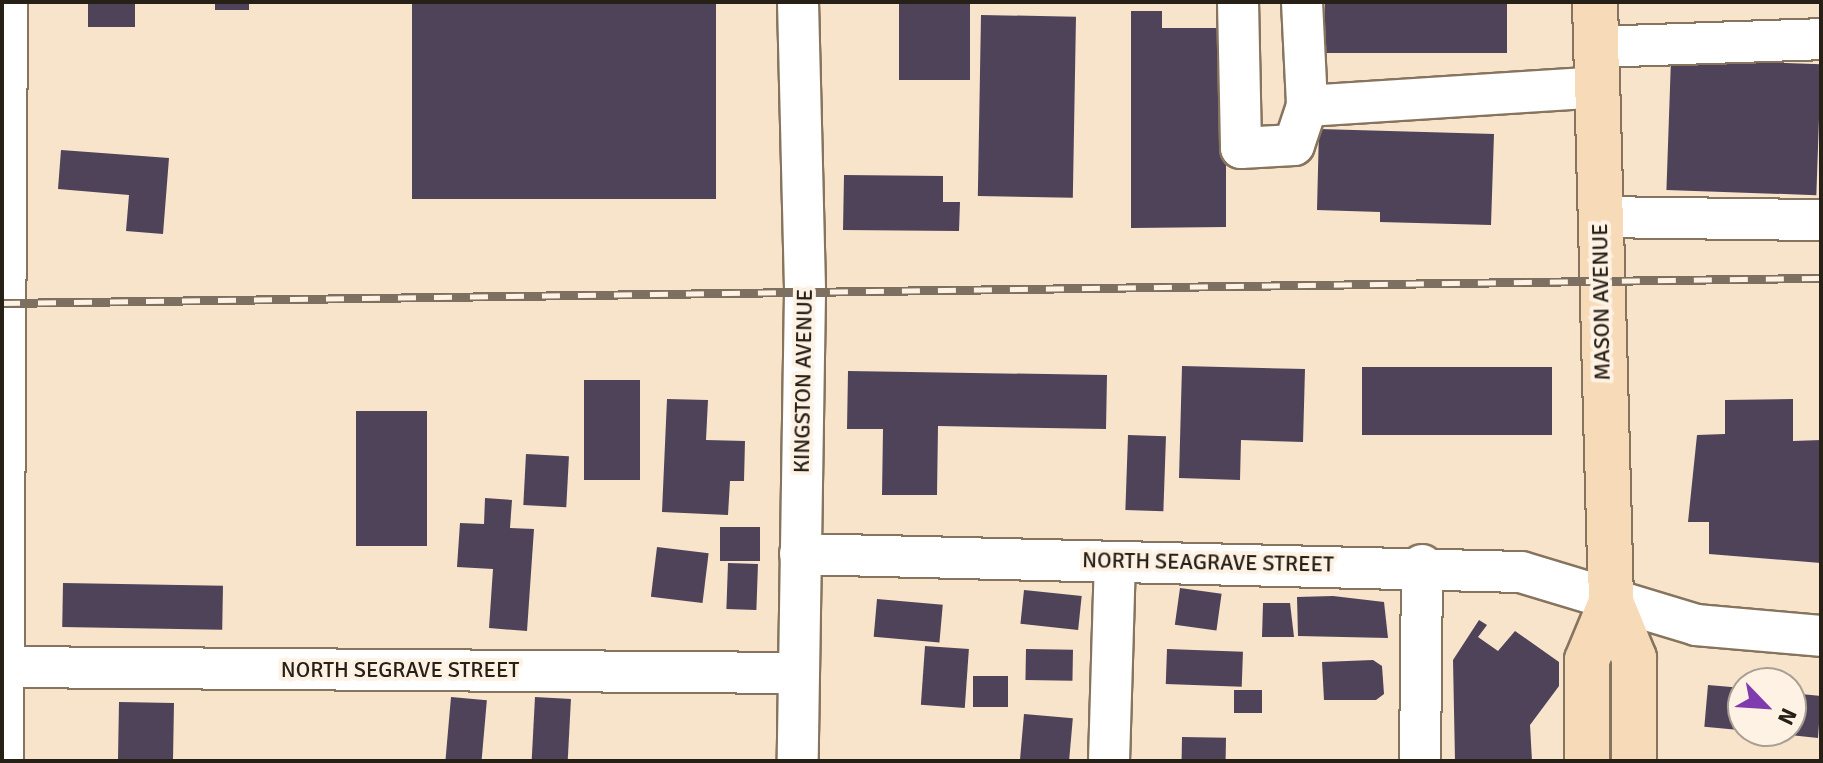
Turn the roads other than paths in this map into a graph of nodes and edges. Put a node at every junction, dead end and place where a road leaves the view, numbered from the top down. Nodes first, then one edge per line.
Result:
1 (7, 2) edge
2 (798, 2) edge
3 (1238, 2) edge
4 (1302, 2) edge
5 (1595, 2) edge
6 (1821, 39) edge
7 (1596, 67) junction
8 (1307, 106) junction
9 (1599, 217) junction
10 (1821, 220) edge
11 (3, 244) edge
12 (800, 554) junction
13 (1115, 562) junction
14 (1422, 565) junction
15 (1611, 602) junction
16 (1821, 636) edge
17 (3, 667) edge
18 (798, 673) junction
19 (3, 761) edge
20 (798, 761) edge
21 (1109, 761) edge
22 (1420, 761) edge
23 (1587, 761) edge
24 (1634, 761) edge

1 - 11 street
2 - 12 street, KINGSTON AVENUE
3 - 8 street
4 - 8 street
5 - 7 main road, MASON AVENUE
6 - 7 street
7 - 8 street
7 - 9 main road, MASON AVENUE
9 - 10 street
9 - 15 main road, MASON AVENUE
11 - 17 street
12 - 13 street, NORTH SEAGRAVE STREET
12 - 18 street, KINGSTON AVENUE
13 - 14 street, NORTH SEAGRAVE STREET
13 - 21 street
14 - 15 street, NORTH SEAGRAVE STREET
14 - 22 street
15 - 16 street, NORTH SEAGRAVE STREET
15 - 23 main road, MASON AVENUE
15 - 24 main road, MASON AVENUE
17 - 18 street, NORTH SEGRAVE STREET
17 - 19 street
18 - 20 street, KINGSTON AVENUE

